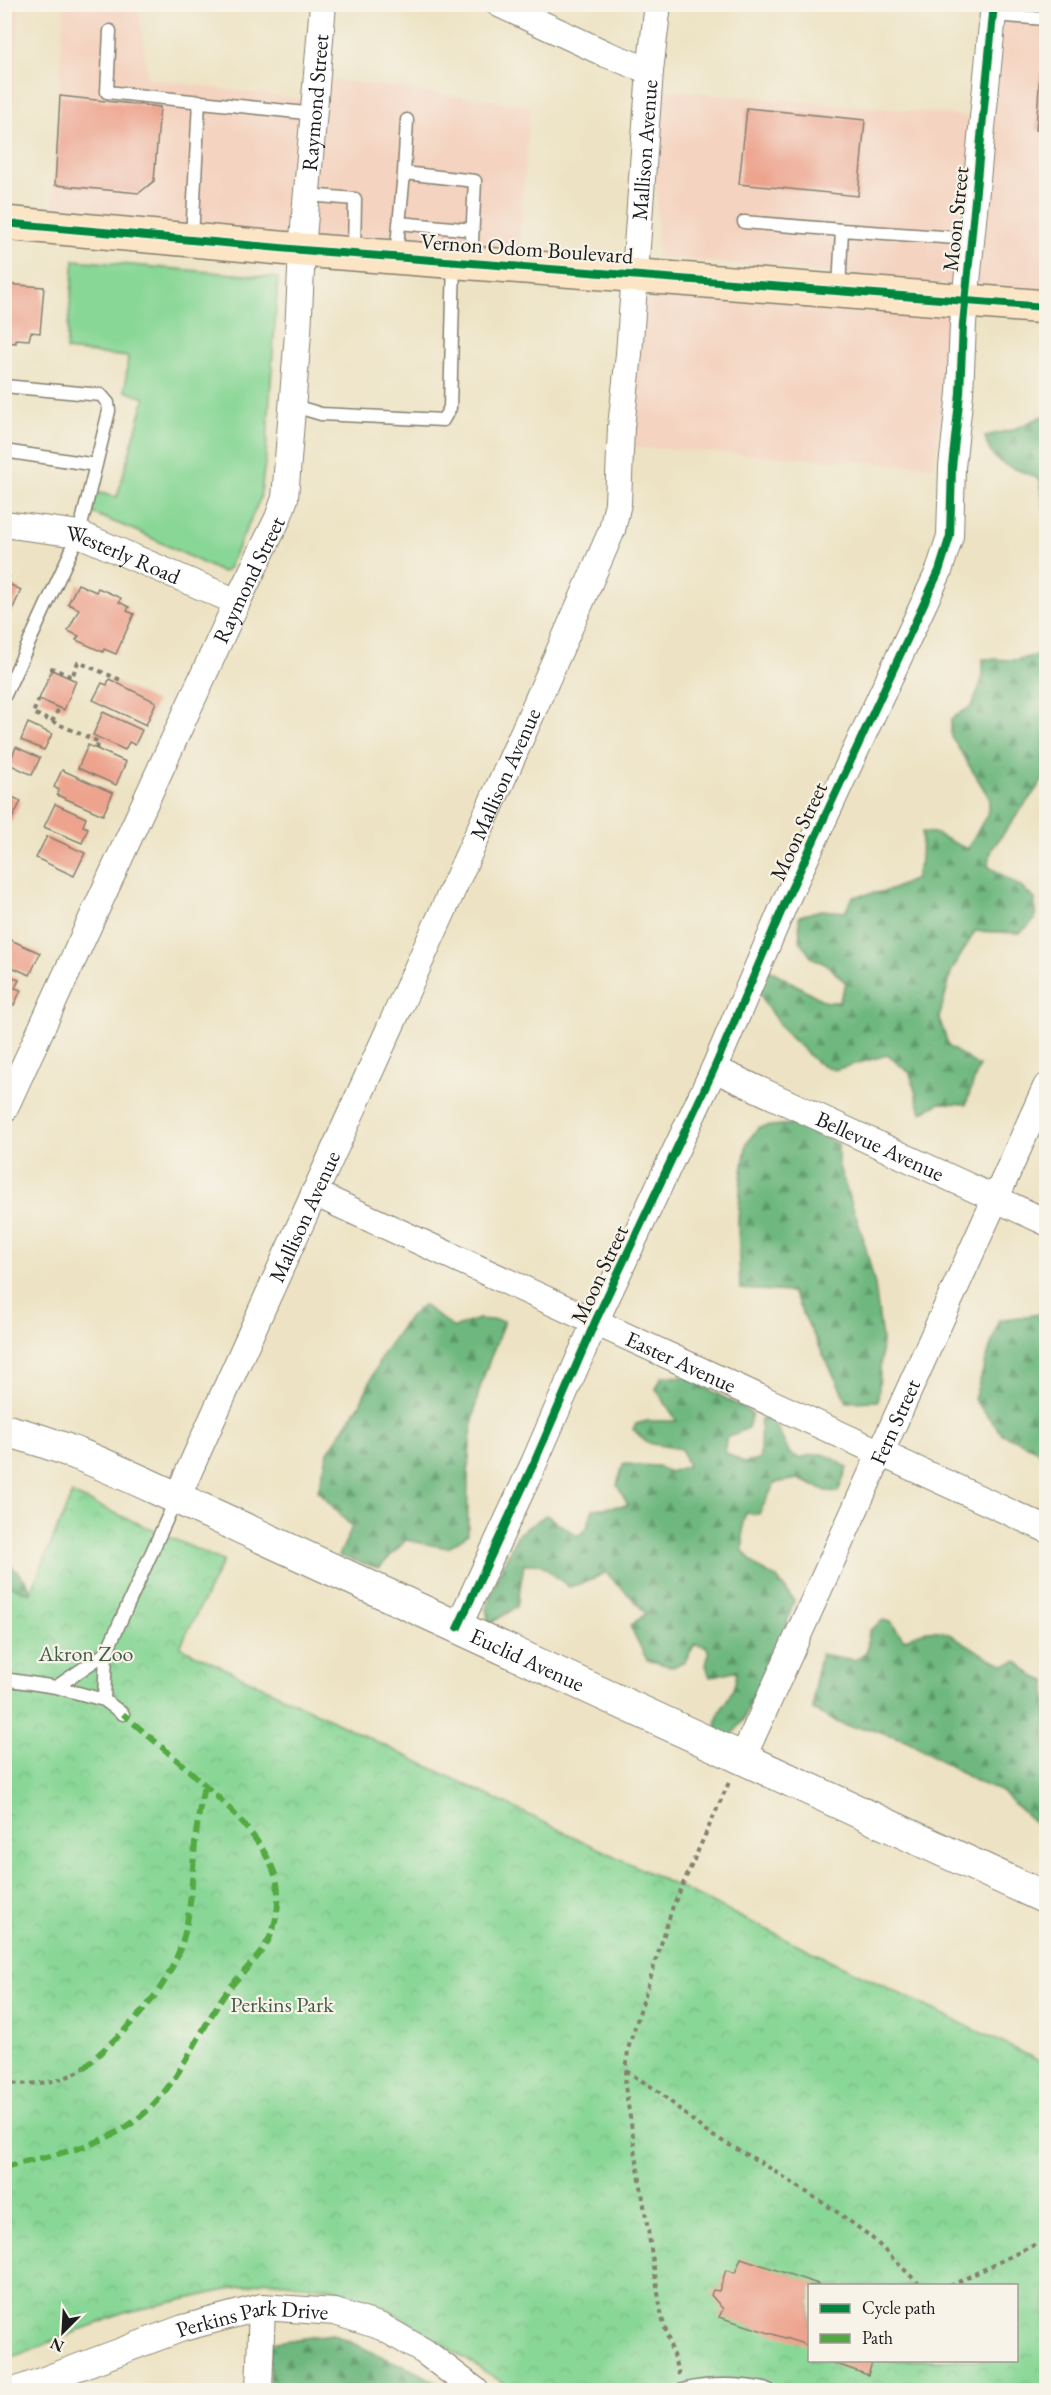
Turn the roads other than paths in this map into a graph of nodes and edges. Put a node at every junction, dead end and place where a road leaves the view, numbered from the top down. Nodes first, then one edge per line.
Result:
1 (323, 4) edge
2 (499, 4) edge
3 (658, 4) edge
4 (993, 10) edge
5 (1047, 19) edge
6 (110, 30) dead end
7 (650, 71) junction
8 (199, 101) junction
9 (315, 114) junction
10 (407, 120) dead end
11 (404, 173) junction
12 (308, 195) junction
13 (744, 222) dead end
14 (4, 223) edge
15 (399, 223) junction
16 (473, 230) junction
17 (842, 230) junction
18 (971, 239) junction
19 (192, 240) junction
20 (302, 250) junction
21 (354, 254) junction
22 (396, 257) junction
23 (463, 262) junction
24 (635, 274) junction
25 (839, 290) junction
26 (965, 300) junction
27 (1047, 307) edge
28 (4, 386) edge
29 (291, 405) junction
30 (4, 451) edge
31 (96, 465) junction
32 (4, 524) edge
33 (79, 534) junction
34 (237, 602) junction
35 (4, 697) edge
36 (714, 1069) junction
37 (1047, 1087) edge
38 (4, 1110) edge
39 (314, 1193) junction
40 (996, 1199) junction
41 (1047, 1222) edge
42 (595, 1322) junction
43 (4, 1430) edge
44 (881, 1452) junction
45 (177, 1497) junction
46 (1047, 1529) edge
47 (458, 1627) junction
48 (106, 1653) junction
49 (4, 1679) edge
50 (56, 1687) junction
51 (104, 1700) junction
52 (123, 1714) dead end
53 (743, 1757) junction
54 (1047, 1898) edge
55 (262, 2307) junction
56 (683, 2390) edge
57 (17, 2391) edge
58 (259, 2391) edge
59 (475, 2391) edge
60 (769, 2391) edge

1 - 9 street, Raymond Street
2 - 7 street
3 - 7 street, Mallison Avenue
4 - 5 lane
4 - 18 street, Moon Street
6 - 8 lane
7 - 24 street, Mallison Avenue
8 - 9 lane
8 - 19 lane
9 - 12 street, Raymond Street
10 - 11 lane
11 - 15 lane
11 - 16 lane
12 - 20 street, Raymond Street
12 - 21 lane
13 - 17 lane
14 - 19 main road, Vernon Odom Boulevard
15 - 16 lane
15 - 22 lane
16 - 23 lane
17 - 18 lane
17 - 25 lane
18 - 26 street, Moon Street
19 - 20 main road, Vernon Odom Boulevard
20 - 21 main road, Vernon Odom Boulevard
20 - 29 street, Raymond Street
21 - 22 main road, Vernon Odom Boulevard
22 - 23 main road, Vernon Odom Boulevard
23 - 24 main road, Vernon Odom Boulevard
23 - 29 lane
24 - 25 main road, Vernon Odom Boulevard
24 - 39 street, Mallison Avenue
25 - 26 main road, Vernon Odom Boulevard
26 - 27 main road, Vernon Odom Boulevard
26 - 36 street, Moon Street
28 - 31 lane
29 - 34 street, Raymond Street
30 - 31 lane
31 - 33 lane
32 - 33 street, Westerly Road
33 - 34 street, Westerly Road
33 - 35 lane
34 - 38 street, Raymond Street
36 - 40 street, Bellevue Avenue
36 - 42 street, Moon Street
37 - 40 street, Fern Street
39 - 42 street, Easter Avenue
39 - 45 street, Mallison Avenue
40 - 41 street, Bellevue Avenue
40 - 44 street, Fern Street
42 - 44 street, Easter Avenue
42 - 47 street, Moon Street
43 - 45 street, Euclid Avenue
44 - 46 street, Easter Avenue
44 - 53 street, Fern Street
45 - 47 street, Euclid Avenue
45 - 48 lane
47 - 53 street, Euclid Avenue
48 - 50 lane
48 - 51 lane
49 - 50 lane
50 - 51 lane
51 - 52 lane
53 - 54 street, Euclid Avenue
55 - 57 street, Perkins Park Drive
55 - 58 street
55 - 59 street, Perkins Park Drive
56 - 60 lane

